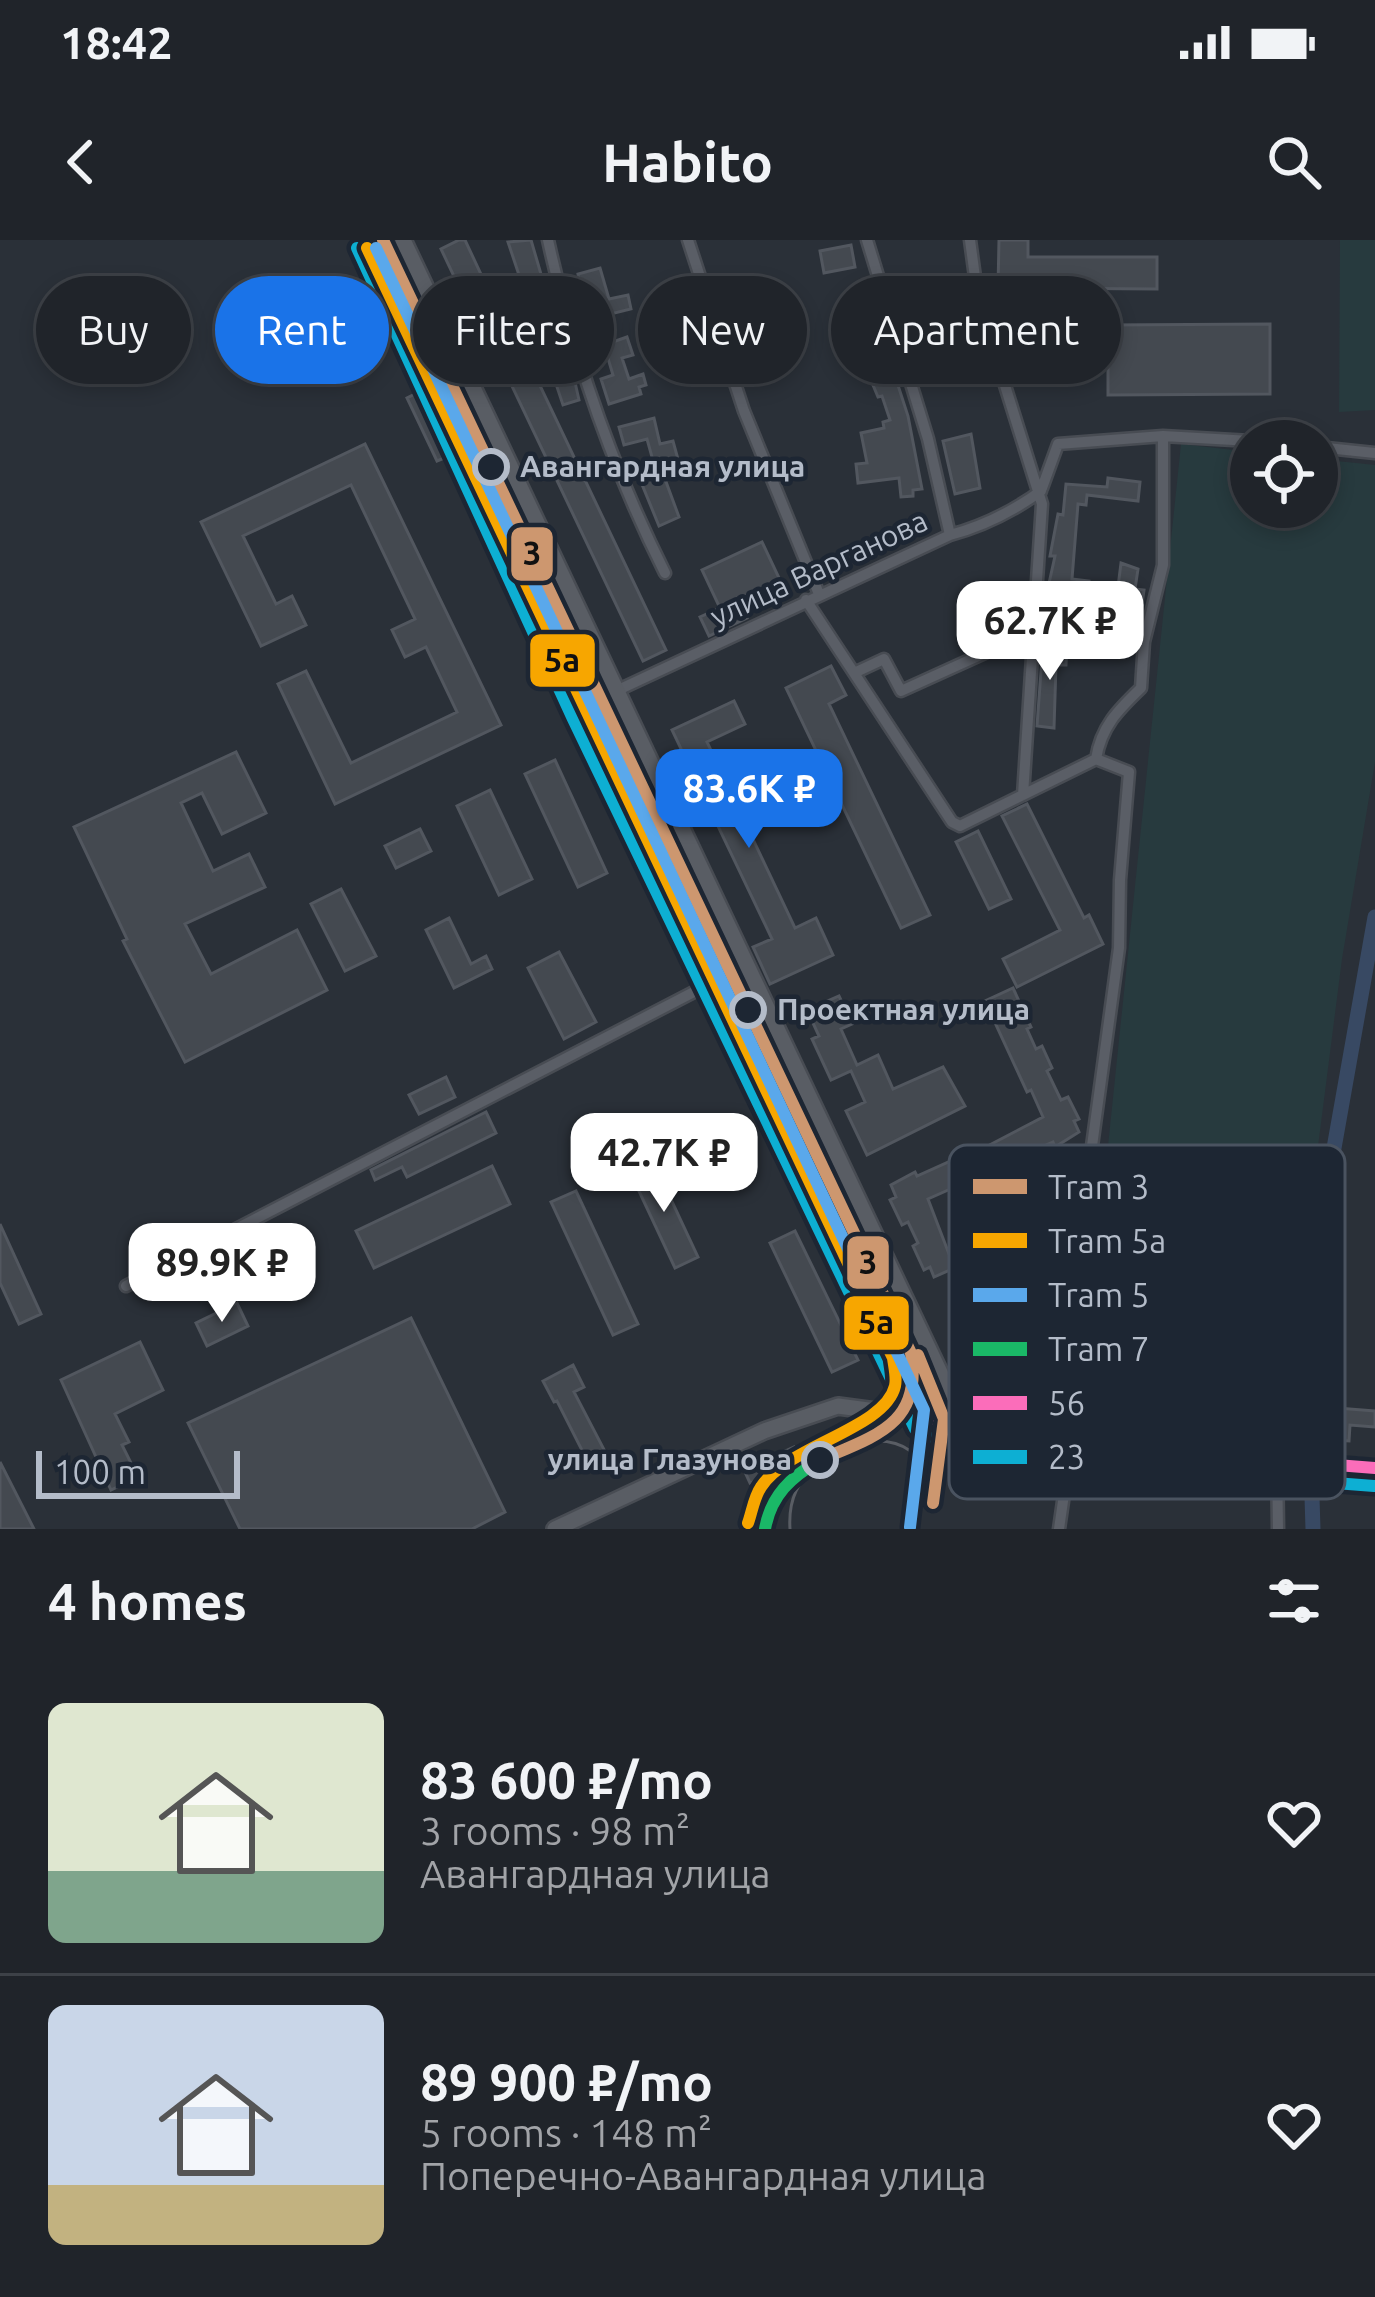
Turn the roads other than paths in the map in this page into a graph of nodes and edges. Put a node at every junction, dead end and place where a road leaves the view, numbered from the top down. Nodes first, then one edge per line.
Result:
1 (373, 240) edge
2 (403, 240) edge
3 (548, 240) edge
4 (688, 240) edge
5 (867, 240) edge
6 (970, 240) edge
7 (1163, 436) junction
8 (1230, 440) edge
9 (1338, 449) edge
10 (1375, 453) edge
11 (1041, 491) junction
12 (950, 535) junction
13 (664, 573) dead end
14 (819, 594) junction
15 (806, 600) junction
16 (1030, 632) junction
17 (854, 673) junction
18 (616, 691) junction
19 (1096, 759) junction
20 (1023, 795) junction
21 (717, 980) junction
22 (1094, 1145) edge
23 (126, 1286) dead end
24 (949, 1392) edge
25 (929, 1418) junction
26 (949, 1420) edge
27 (1345, 1465) edge
28 (1375, 1468) edge
29 (1063, 1499) edge
30 (1278, 1499) edge
31 (555, 1529) edge
32 (1059, 1529) edge
33 (1278, 1529) edge

1 - 21 main road
2 - 18 main road
3 - 13 street
4 - 14 street
5 - 12 street
6 - 11 street
7 - 8 street
7 - 11 street
7 - 19 street
9 - 10 street
11 - 12 street, улица Варганова
11 - 16 street
12 - 14 street, улица Варганова
14 - 15 street, улица Варганова
15 - 17 street
15 - 18 street, улица Варганова
16 - 17 street
16 - 20 street
17 - 20 street
18 - 24 main road
19 - 20 street
19 - 22 street
21 - 23 street
21 - 25 main road
25 - 26 main road
25 - 31 main road
27 - 28 main road
29 - 32 street
30 - 33 street

